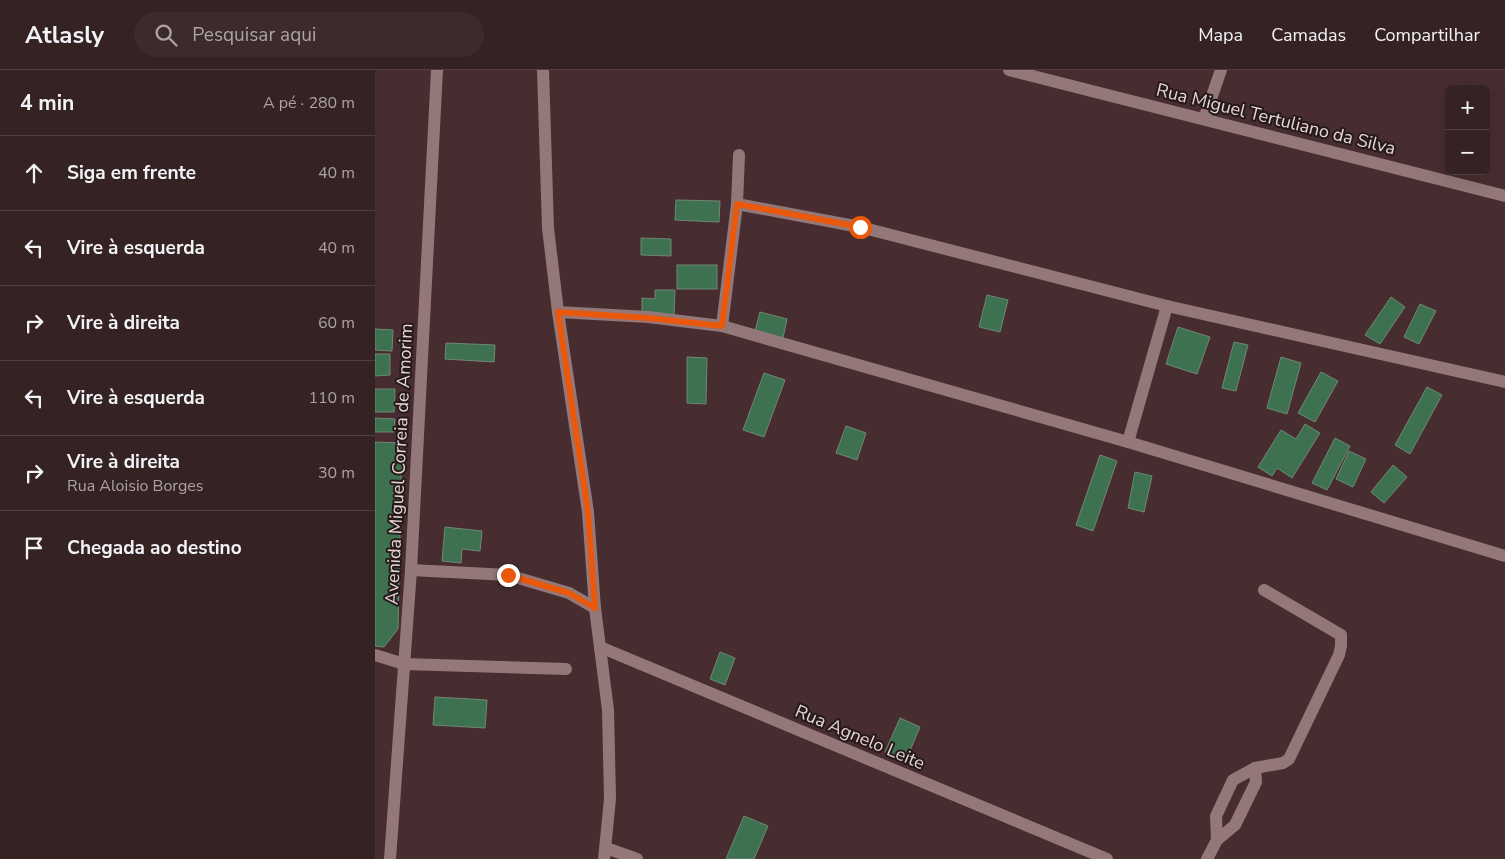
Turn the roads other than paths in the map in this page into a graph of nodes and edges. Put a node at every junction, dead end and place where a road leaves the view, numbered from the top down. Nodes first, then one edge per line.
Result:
1 (437, 70) edge
2 (543, 70) edge
3 (1009, 70) edge
4 (1221, 70) edge
5 (1204, 119) junction
6 (739, 156) dead end
7 (1505, 196) edge
8 (737, 204) junction
9 (1167, 306) junction
10 (558, 312) junction
11 (722, 326) junction
12 (1505, 382) edge
13 (1128, 442) junction
14 (1505, 556) edge
15 (411, 570) junction
16 (1264, 590) dead end
17 (595, 608) junction
18 (601, 647) junction
19 (375, 655) edge
20 (404, 664) junction
21 (566, 669) dead end
22 (1255, 768) junction
23 (1217, 840) junction
24 (605, 853) edge
25 (390, 859) edge
26 (637, 859) edge
27 (1107, 859) edge
28 (1207, 859) edge

1 - 15 street, Avenida Miguel Correia de Amorim
2 - 10 street
3 - 5 street, Rua Miguel Tertuliano da Silva
4 - 5 street
5 - 7 street, Rua Miguel Tertuliano da Silva
6 - 8 street
8 - 9 street
8 - 11 street
9 - 12 street
9 - 13 street
10 - 11 street
10 - 17 street
11 - 13 street
13 - 14 street
15 - 17 street
15 - 20 street, Avenida Miguel Correia de Amorim
16 - 22 street
17 - 18 street
18 - 24 street
18 - 27 street, Rua Agnelo Leite
19 - 20 street
20 - 21 street
20 - 25 street, Avenida Miguel Correia de Amorim
22 - 23 street
22 - 23 street
23 - 28 street
24 - 26 street

